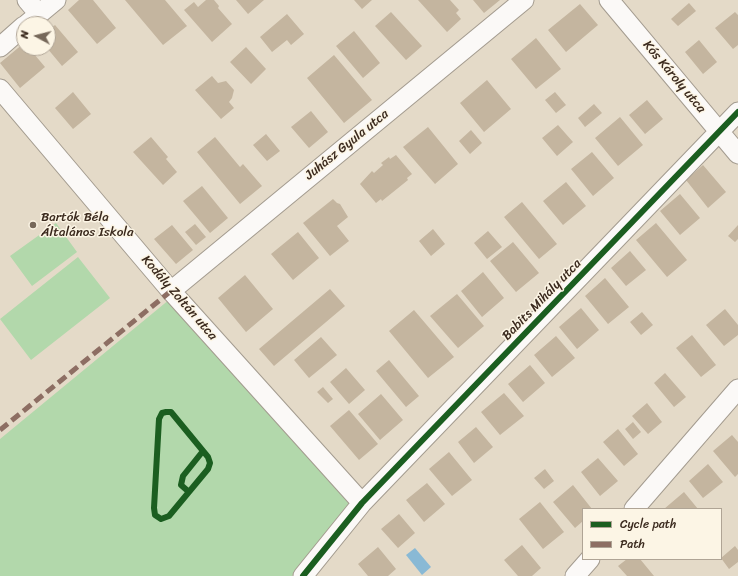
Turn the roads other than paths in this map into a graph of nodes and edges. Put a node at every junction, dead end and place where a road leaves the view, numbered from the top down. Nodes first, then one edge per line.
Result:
1 (56, 0) edge
2 (524, 0) edge
3 (609, 0) edge
4 (31, 13) edge
5 (16, 33) edge
6 (0, 47) edge
7 (0, 89) edge
8 (738, 112) edge
9 (719, 131) junction
10 (738, 154) edge
11 (171, 291) junction
12 (738, 389) edge
13 (362, 503) junction
14 (635, 508) edge
15 (589, 560) edge
16 (303, 576) edge
17 (575, 576) edge

1 - 4 street
2 - 11 street, Juhász Gyula utca
3 - 9 street, Kós Károly utca
5 - 6 street
7 - 11 street, Kodály Zoltán utca
8 - 9 street, Babits Mihály utca
9 - 10 street, Kós Károly utca
9 - 13 street, Babits Mihály utca
11 - 13 street, Kodály Zoltán utca
12 - 14 street
13 - 16 street, Babits Mihály utca
15 - 17 street

